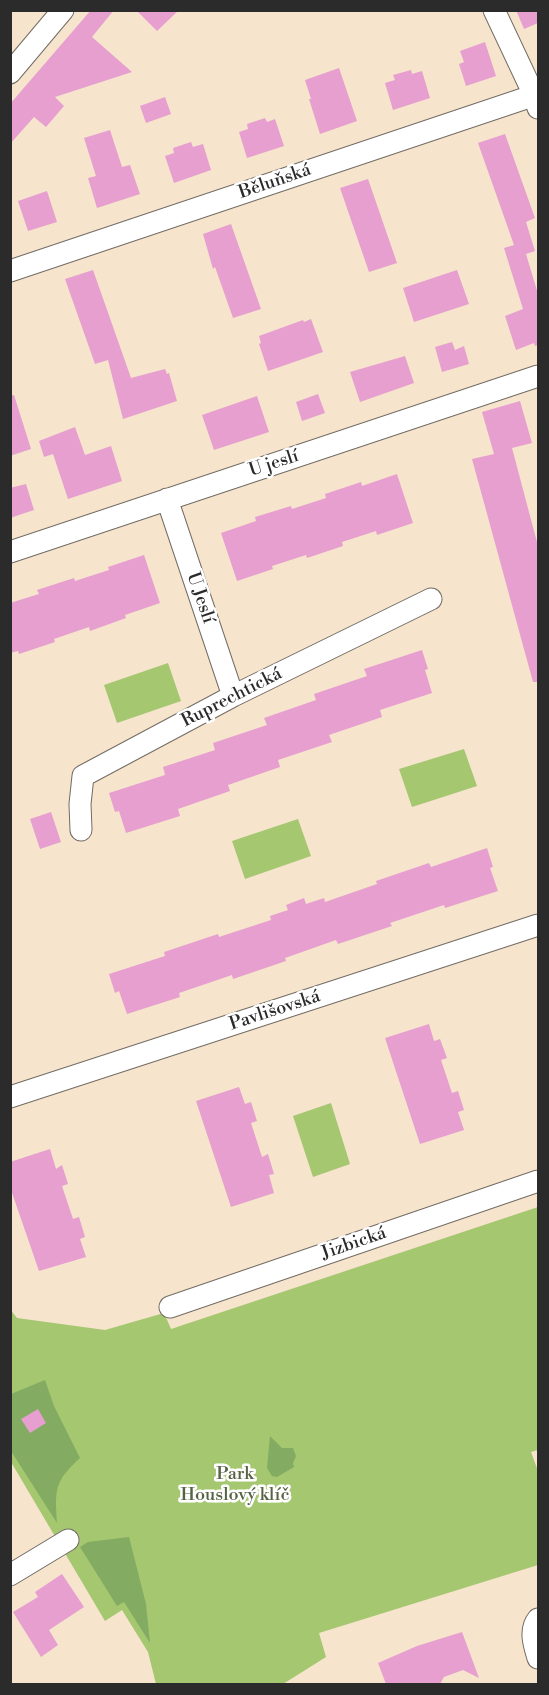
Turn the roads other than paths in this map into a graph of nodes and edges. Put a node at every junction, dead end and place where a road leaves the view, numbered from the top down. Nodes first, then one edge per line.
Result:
1 (63, 10) edge
2 (494, 10) edge
3 (10, 74) edge
4 (537, 99) edge
5 (10, 271) edge
6 (538, 376) edge
7 (167, 499) junction
8 (10, 552) edge
9 (431, 599) dead end
10 (233, 696) junction
11 (81, 830) dead end
12 (538, 925) edge
13 (10, 1097) edge
14 (538, 1181) edge
15 (170, 1307) dead end
16 (68, 1540) dead end
17 (10, 1575) edge
18 (538, 1619) edge
19 (538, 1658) edge

1 - 3 street
2 - 4 street
4 - 5 street, Běluňská
6 - 7 street, U jeslí
7 - 8 street, U jeslí
7 - 10 street, U Jeslí
9 - 10 street, Ruprechtická
10 - 11 street, Ruprechtická
12 - 13 street, Pavlišovská
14 - 15 street, Jizbická
16 - 17 street
18 - 19 street

